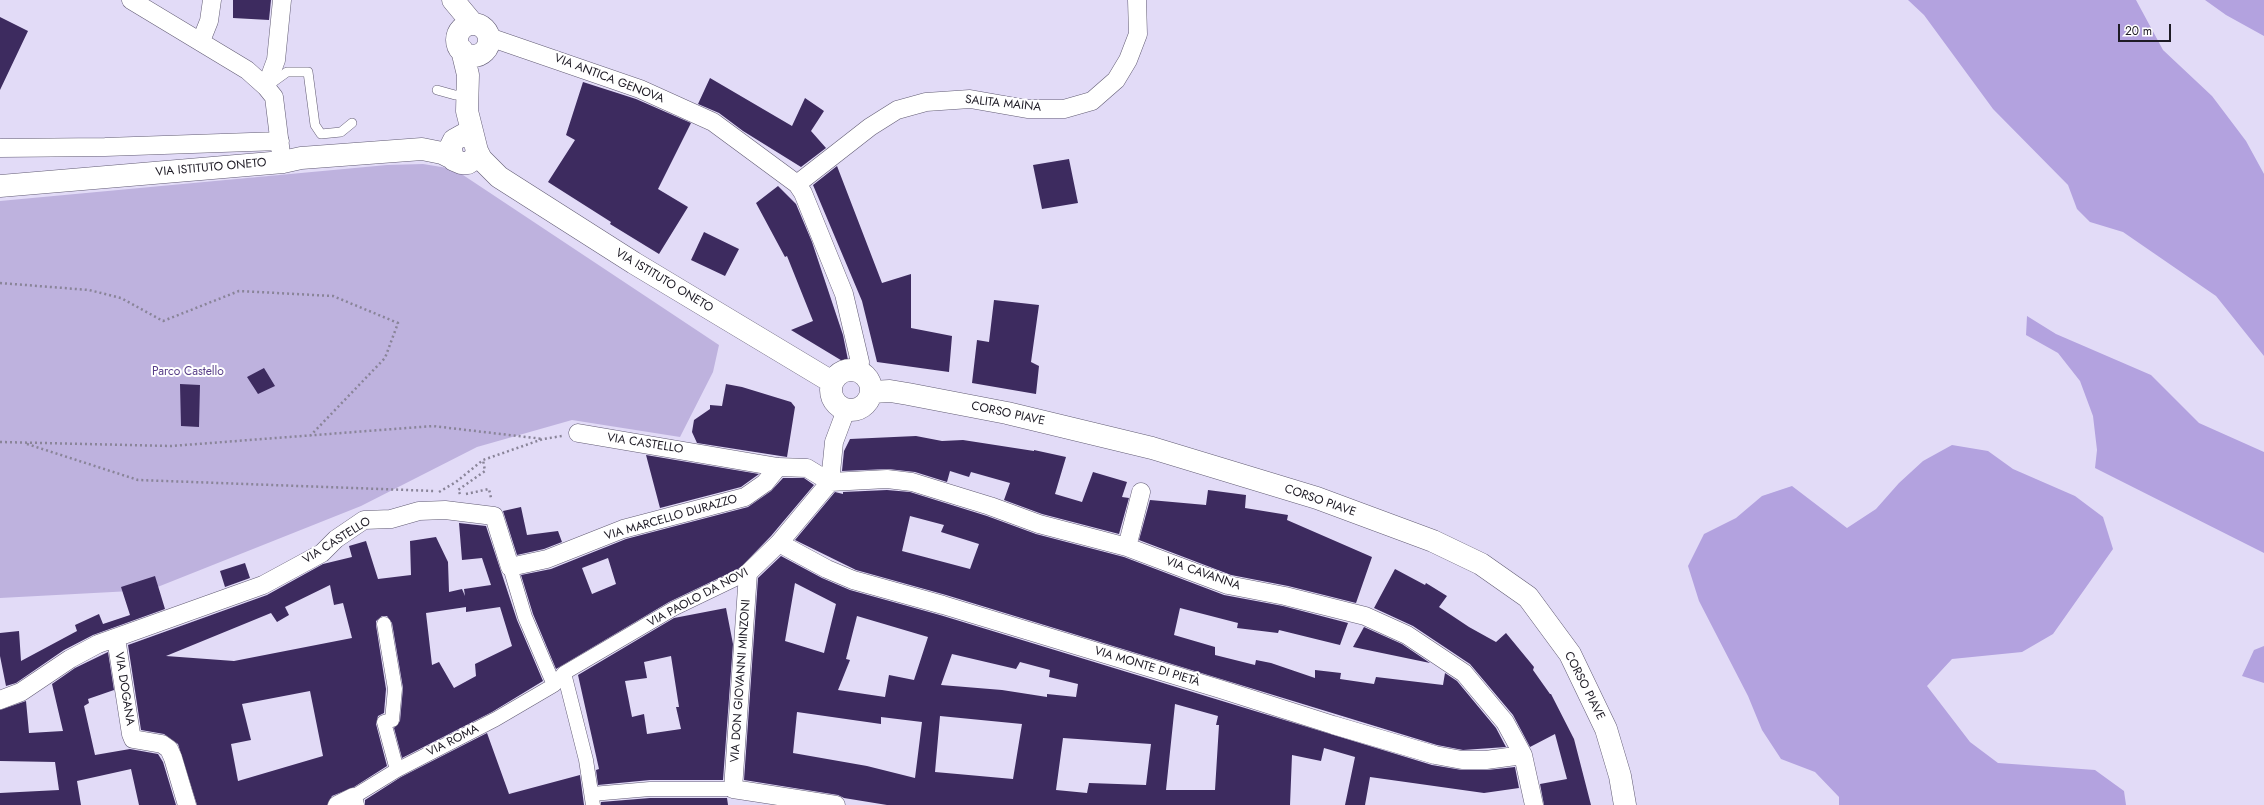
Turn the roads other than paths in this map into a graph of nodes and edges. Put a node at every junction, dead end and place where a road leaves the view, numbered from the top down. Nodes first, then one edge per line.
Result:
1 (131, 0) edge
2 (212, 0) edge
3 (282, 0) edge
4 (1137, 0) edge
5 (454, 1) edge
6 (201, 41) junction
7 (470, 60) junction
8 (266, 87) junction
9 (437, 90) dead end
10 (352, 123) dead end
11 (0, 148) edge
12 (463, 148) junction
13 (281, 152) junction
14 (797, 184) junction
15 (0, 186) edge
16 (859, 370) junction
17 (832, 382) junction
18 (872, 392) junction
19 (846, 410) junction
20 (578, 433) road end
21 (778, 467) junction
22 (830, 482) junction
23 (1141, 492) dead end
24 (779, 543) junction
25 (1128, 547) junction
26 (510, 567) junction
27 (748, 573) junction
28 (384, 624) dead end
29 (116, 638) junction
30 (564, 672) junction
31 (554, 685) junction
32 (0, 700) edge
33 (1523, 755) junction
34 (397, 770) junction
35 (742, 795) edge
36 (593, 800) edge
37 (354, 801) edge
38 (188, 805) edge
39 (337, 805) edge
40 (836, 805) edge
41 (1534, 805) edge
42 (1625, 805) edge

1 - 6 street
2 - 6 street
3 - 8 street
4 - 14 street, SALITA MAINA
5 - 7 main road
6 - 8 street
7 - 9 lane
7 - 12 main road
7 - 14 street, VIA ANTICA GENOVA
8 - 10 lane
8 - 13 street
11 - 13 street
12 - 13 main road, VIA ISTITUTO ONETO
12 - 17 main road, VIA ISTITUTO ONETO
13 - 15 main road, VIA ISTITUTO ONETO
14 - 16 street, VIA ANTICA GENOVA
16 - 17 main road
16 - 18 main road
17 - 19 main road
18 - 19 main road
18 - 42 main road, CORSO PIAVE
19 - 22 street
20 - 21 street, VIA CASTELLO
21 - 22 street, VIA CASTELLO
21 - 26 street, VIA MARCELLO DURAZZO
22 - 24 street, VIA PAOLO DA NOVI
22 - 25 street, VIA CAVANNA
23 - 25 street
24 - 27 street, VIA PAOLO DA NOVI
24 - 33 street, VIA MONTE DI PIETÀ
25 - 33 street, VIA CAVANNA
26 - 29 street, VIA CASTELLO
26 - 31 street
27 - 30 street, VIA PAOLO DA NOVI
27 - 35 street, VIA DON GIOVANNI MINZONI
28 - 34 street
29 - 32 street, VIA CASTELLO
29 - 38 street, VIA DOGANA
30 - 31 street, VIA ROMA
30 - 36 street
31 - 34 street, VIA ROMA
33 - 41 street, VIA CAVANNA
34 - 37 street, VIA ROMA
35 - 36 street
35 - 40 street
37 - 39 street, VIA ROMA

